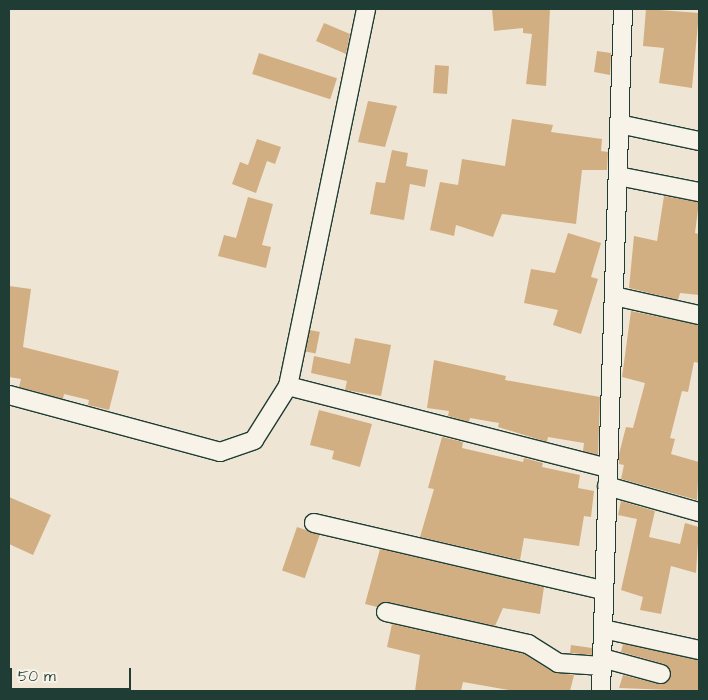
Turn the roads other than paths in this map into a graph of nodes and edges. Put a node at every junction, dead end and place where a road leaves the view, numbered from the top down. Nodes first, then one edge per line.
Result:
1 (366, 9) edge
2 (623, 9) edge
3 (619, 124) junction
4 (699, 141) edge
5 (618, 176) junction
6 (699, 192) edge
7 (614, 296) junction
8 (699, 315) edge
9 (288, 386) junction
10 (9, 395) edge
11 (607, 468) junction
12 (607, 486) junction
13 (699, 512) edge
14 (314, 523) dead end
15 (603, 590) junction
16 (386, 612) dead end
17 (603, 629) junction
18 (699, 650) edge
19 (602, 662) junction
20 (660, 674) dead end
21 (601, 691) edge

1 - 9 street
2 - 3 street
3 - 4 street
3 - 5 street
5 - 6 street
5 - 7 street
7 - 8 street
7 - 11 street
9 - 10 street
9 - 11 street
11 - 12 street
12 - 13 street
12 - 15 street
14 - 15 street
15 - 17 street
16 - 19 street
17 - 18 street
17 - 19 street
19 - 20 street
19 - 21 street

